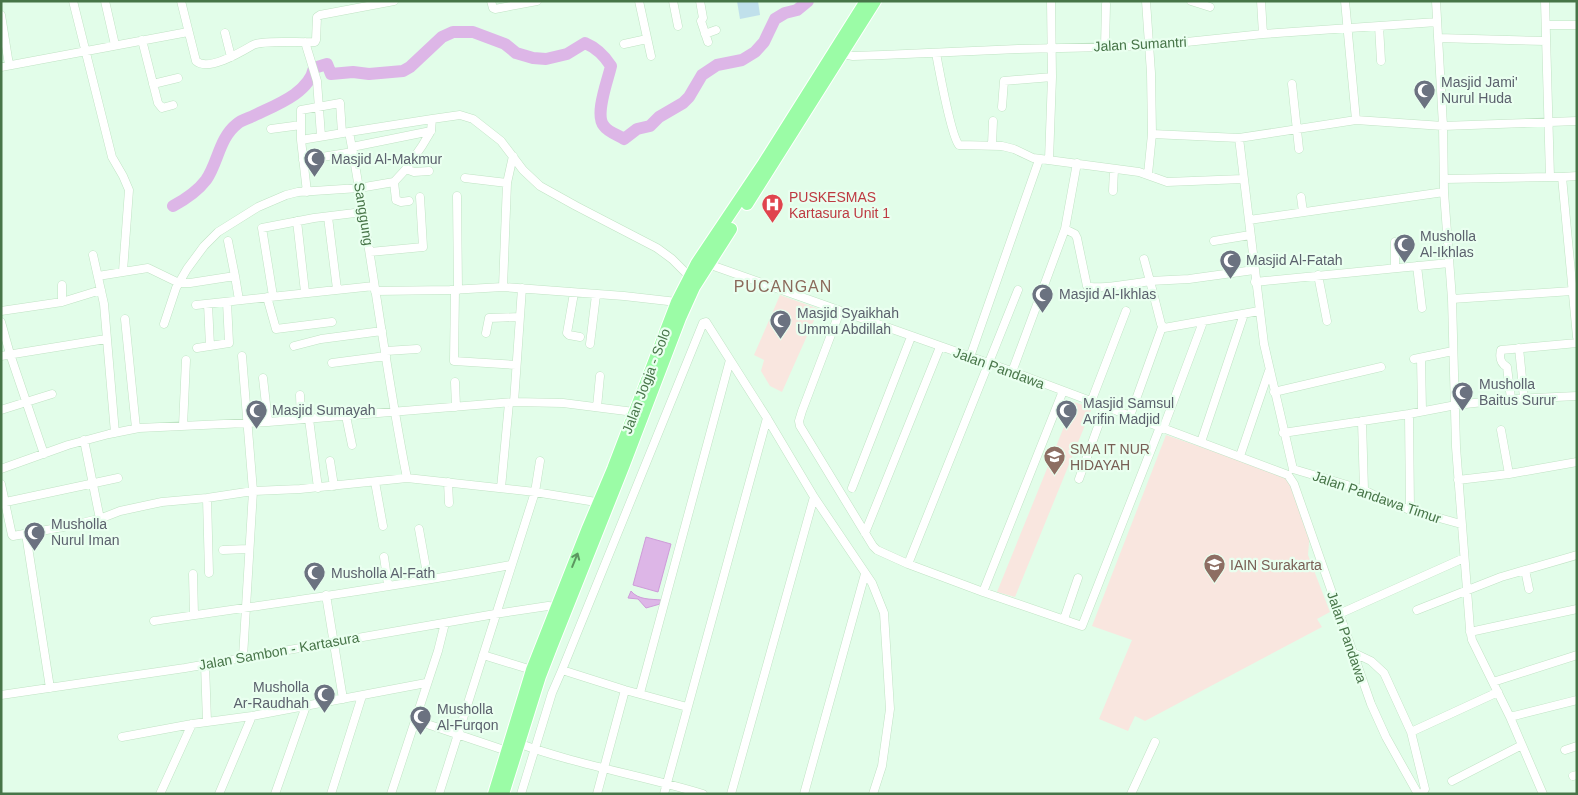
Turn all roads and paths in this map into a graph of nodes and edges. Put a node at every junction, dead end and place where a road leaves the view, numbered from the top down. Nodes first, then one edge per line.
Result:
1 (73, 1) edge
2 (105, 1) edge
3 (181, 1) edge
4 (338, 1) edge
5 (394, 1) edge
6 (491, 1) edge
7 (537, 1) edge
8 (639, 1) edge
9 (673, 1) edge
10 (700, 1) edge
11 (866, 1) edge
12 (876, 1) edge
13 (1051, 1) edge
14 (1146, 1) edge
15 (1191, 1) edge
16 (1261, 1) edge
17 (1345, 1) edge
18 (1436, 1) edge
19 (1545, 1) edge
20 (1106, 4) dead end
21 (1210, 7) dead end
22 (340, 11) junction
23 (1, 14) edge
24 (1437, 22) junction
25 (1546, 25) junction
26 (1577, 25) edge
27 (678, 26) dead end
28 (1379, 26) junction
29 (1348, 27) junction
30 (716, 30) dead end
31 (188, 32) junction
32 (225, 33) dead end
33 (705, 34) junction
34 (1263, 34) junction
35 (1438, 38) junction
36 (647, 39) junction
37 (142, 40) junction
38 (1546, 41) junction
39 (305, 42) junction
40 (708, 42) dead end
41 (624, 44) dead end
42 (115, 46) junction
43 (1148, 46) junction
44 (1105, 47) junction
45 (1052, 48) junction
46 (86, 51) junction
47 (936, 53) junction
48 (843, 54) junction
49 (651, 56) dead end
50 (231, 57) junction
51 (1381, 61) dead end
52 (5, 66) edge
53 (1052, 77) junction
54 (178, 78) dead end
55 (153, 84) junction
56 (1292, 84) dead end
57 (173, 105) dead end
58 (318, 106) junction
59 (1002, 107) dead end
60 (432, 119) junction
61 (1356, 120) junction
62 (993, 121) dead end
63 (1577, 121) edge
64 (1548, 123) junction
65 (301, 125) junction
66 (1443, 126) junction
67 (271, 129) dead end
68 (1296, 130) junction
69 (431, 131) junction
70 (346, 132) junction
71 (1152, 134) junction
72 (321, 136) junction
73 (1239, 138) junction
74 (301, 140) junction
75 (992, 145) junction
76 (1298, 149) dead end
77 (353, 150) junction
78 (513, 156) junction
79 (303, 160) junction
80 (1039, 160) junction
81 (1049, 160) junction
82 (1077, 163) junction
83 (768, 165) junction
84 (406, 169) junction
85 (1114, 169) junction
86 (429, 171) dead end
87 (1148, 174) junction
88 (1577, 176) edge
89 (1550, 177) junction
90 (1562, 177) junction
91 (465, 178) dead end
92 (1244, 179) junction
93 (1444, 179) junction
94 (394, 182) junction
95 (507, 184) junction
96 (359, 188) junction
97 (1113, 191) dead end
98 (307, 192) junction
99 (1444, 192) junction
100 (457, 196) dead end
101 (420, 197) dead end
102 (1301, 197) dead end
103 (409, 201) dead end
104 (364, 212) junction
105 (1303, 212) junction
106 (328, 217) junction
107 (1249, 220) junction
108 (297, 221) junction
109 (1065, 229) junction
110 (1250, 235) junction
111 (1573, 237) edge
112 (228, 241) dead end
113 (1214, 241) dead end
114 (1395, 242) dead end
115 (370, 252) junction
116 (93, 255) dead end
117 (1144, 259) dead end
118 (1449, 263) junction
119 (708, 264) junction
120 (1417, 266) junction
121 (1395, 268) junction
122 (1254, 270) junction
123 (123, 272) junction
124 (1318, 275) junction
125 (98, 276) junction
126 (235, 276) junction
127 (690, 277) junction
128 (1150, 281) junction
129 (1256, 282) junction
130 (179, 283) junction
131 (62, 285) dead end
132 (502, 287) junction
133 (522, 288) junction
134 (337, 289) junction
135 (374, 289) junction
136 (101, 290) junction
137 (456, 290) junction
138 (1018, 290) dead end
139 (1572, 291) junction
140 (305, 292) junction
141 (574, 293) junction
142 (596, 295) junction
143 (270, 296) junction
144 (1452, 299) junction
145 (239, 300) junction
146 (62, 302) junction
147 (227, 302) junction
148 (208, 304) junction
149 (196, 305) dead end
150 (681, 306) junction
151 (1422, 308) dead end
152 (1, 311) edge
153 (840, 311) junction
154 (1126, 311) dead end
155 (1259, 311) junction
156 (1244, 314) junction
157 (520, 317) junction
158 (125, 319) dead end
159 (1327, 321) dead end
160 (1, 322) edge
161 (332, 322) dead end
162 (1203, 322) junction
163 (164, 324) dead end
164 (1162, 327) junction
165 (382, 331) junction
166 (486, 333) dead end
167 (580, 337) dead end
168 (911, 337) junction
169 (1577, 337) edge
170 (106, 339) junction
171 (1577, 343) edge
172 (590, 344) dead end
173 (210, 346) junction
174 (294, 346) dead end
175 (940, 347) junction
176 (197, 348) dead end
177 (1520, 348) junction
178 (417, 349) dead end
179 (1453, 351) junction
180 (10, 354) junction
181 (386, 354) junction
182 (1, 356) edge
183 (242, 356) dead end
184 (970, 358) junction
185 (186, 360) dead end
186 (730, 360) junction
187 (332, 363) dead end
188 (516, 364) junction
189 (989, 364) junction
190 (1381, 368) dead end
191 (1269, 369) junction
192 (1012, 372) junction
193 (600, 376) dead end
194 (263, 378) dead end
195 (455, 382) dead end
196 (1063, 391) junction
197 (1274, 392) junction
198 (52, 394) dead end
199 (300, 395) dead end
200 (1577, 396) edge
201 (1524, 398) junction
202 (1511, 399) junction
203 (26, 402) junction
204 (511, 402) junction
205 (1091, 402) junction
206 (1456, 405) junction
207 (456, 407) junction
208 (598, 407) junction
209 (1105, 407) junction
210 (1, 410) edge
211 (1422, 411) junction
212 (394, 412) junction
213 (634, 412) junction
214 (1409, 414) junction
215 (346, 416) junction
216 (1130, 416) junction
217 (767, 418) junction
218 (305, 419) junction
219 (1362, 421) junction
220 (268, 422) junction
221 (248, 423) junction
222 (183, 426) junction
223 (140, 428) junction
224 (1161, 428) junction
225 (1501, 430) dead end
226 (115, 432) junction
227 (1283, 433) junction
228 (84, 440) junction
229 (1201, 442) junction
230 (352, 445) dead end
231 (44, 454) junction
232 (1240, 456) junction
233 (330, 461) dead end
234 (540, 461) dead end
235 (1577, 462) edge
236 (1, 469) edge
237 (1291, 472) junction
238 (1509, 474) junction
239 (118, 478) dead end
240 (407, 478) junction
241 (1079, 479) dead end
242 (1458, 480) junction
243 (375, 482) junction
244 (448, 482) junction
245 (1, 484) edge
246 (92, 484) junction
247 (334, 486) junction
248 (318, 488) junction
249 (501, 488) junction
250 (852, 488) dead end
251 (1364, 490) junction
252 (253, 492) junction
253 (534, 492) junction
254 (814, 497) junction
255 (208, 498) junction
256 (3, 503) edge
257 (449, 503) dead end
258 (603, 504) junction
259 (1410, 510) junction
260 (100, 518) junction
261 (1461, 524) junction
262 (383, 526) dead end
263 (419, 529) dead end
264 (865, 533) junction
265 (26, 534) junction
266 (248, 549) junction
267 (223, 550) dead end
268 (1577, 555) edge
269 (384, 557) dead end
270 (1464, 558) junction
271 (908, 564) junction
272 (511, 565) junction
273 (1525, 570) junction
274 (209, 573) dead end
275 (193, 574) dead end
276 (866, 574) junction
277 (1078, 578) dead end
278 (428, 579) junction
279 (388, 585) junction
280 (1529, 589) dead end
281 (1468, 590) junction
282 (983, 592) junction
283 (326, 595) junction
284 (561, 607) junction
285 (245, 609) junction
286 (1417, 610) dead end
287 (1577, 610) edge
288 (495, 614) junction
289 (1339, 614) junction
290 (194, 615) junction
291 (1064, 620) junction
292 (154, 621) dead end
293 (445, 623) junction
294 (1470, 632) junction
295 (334, 641) junction
296 (1352, 652) junction
297 (484, 655) junction
298 (1577, 655) edge
299 (243, 657) junction
300 (205, 664) junction
301 (532, 670) junction
302 (562, 670) junction
303 (1493, 682) junction
304 (426, 683) junction
305 (50, 688) junction
306 (624, 690) junction
307 (1498, 692) junction
308 (640, 693) junction
309 (1, 695) edge
310 (362, 696) junction
311 (343, 699) junction
312 (1577, 700) edge
313 (306, 706) junction
314 (687, 707) junction
315 (252, 716) junction
316 (1510, 717) junction
317 (415, 720) junction
318 (207, 722) junction
319 (192, 724) junction
320 (1411, 732) junction
321 (457, 734) junction
322 (122, 737) dead end
323 (1155, 742) dead end
324 (515, 744) junction
325 (1522, 746) junction
326 (1577, 746) edge
327 (535, 748) junction
328 (1565, 750) dead end
329 (514, 768) junction
330 (603, 768) junction
331 (1452, 781) dead end
332 (667, 783) junction
333 (160, 794) edge
334 (219, 794) edge
335 (275, 794) edge
336 (331, 794) edge
337 (391, 794) edge
338 (439, 794) edge
339 (494, 794) edge
340 (503, 794) edge
341 (509, 794) edge
342 (522, 794) edge
343 (597, 794) edge
344 (664, 794) edge
345 (704, 794) edge
346 (731, 794) edge
347 (804, 794) edge
348 (873, 794) edge
349 (1132, 794) edge
350 (1420, 794) edge
351 (1543, 794) edge

1 - 46 street
2 - 42 street
3 - 31 street
4 - 22 street
5 - 22 street
6 - 7 street
8 - 36 street
9 - 27 street
10 - 33 street
11 - 83 highway, Jalan Jogja - Solo
12 - 48 highway, Jalan Jogja - Solo
13 - 45 street
14 - 43 street
15 - 21 street
16 - 34 street
17 - 29 street
18 - 24 street
19 - 25 street
20 - 44 street
22 - 39 street
23 - 52 street
24 - 28 street, Jalan Sumantri
24 - 35 street
25 - 26 street
25 - 38 street
28 - 29 street, Jalan Sumantri
28 - 51 street
29 - 34 street, Jalan Sumantri
29 - 61 street
30 - 33 street
31 - 37 street
31 - 50 street
32 - 50 street
33 - 40 street
34 - 43 street, Jalan Sumantri
35 - 38 street
35 - 66 street
36 - 41 street
36 - 49 street
37 - 42 street
37 - 55 street
38 - 64 street
39 - 50 street
39 - 58 street
42 - 46 street
43 - 44 street, Jalan Sumantri
43 - 71 street
44 - 45 street, Jalan Sumantri
45 - 47 street, Jalan Sumantri
45 - 53 street
46 - 52 street
46 - 123 street
47 - 48 street, Jalan Sumantri
47 - 75 street
48 - 83 highway, Jalan Jogja - Solo
53 - 59 street
53 - 81 street
54 - 55 street
55 - 57 street
56 - 68 street
58 - 65 street
58 - 70 street, Sanggung
58 - 72 street
60 - 69 street
60 - 70 street
60 - 78 street
61 - 66 street
61 - 68 street
62 - 75 street
63 - 64 street
64 - 66 street
64 - 89 street
65 - 67 street
65 - 74 street
66 - 93 street
68 - 73 street
68 - 76 street
69 - 77 street
69 - 84 street
70 - 72 street
70 - 77 street, Sanggung
71 - 73 street
71 - 87 street
72 - 74 street
73 - 92 street
74 - 79 street
75 - 80 street
77 - 79 street
77 - 96 street, Sanggung
78 - 95 street
78 - 127 street
79 - 98 street
80 - 81 street
80 - 184 street
81 - 82 street
82 - 85 street
82 - 109 street
83 - 119 highway, Jalan Jogja - Solo
83 - 127 highway, Jalan Jogja - Solo
84 - 86 street
84 - 94 street
85 - 87 street
85 - 97 street
87 - 92 street
88 - 90 street
89 - 90 street
89 - 93 street
90 - 111 street
91 - 95 street
92 - 107 street
93 - 99 street
94 - 96 street
94 - 103 street
95 - 132 street
96 - 98 street
96 - 104 street, Sanggung
98 - 130 street
99 - 105 street
99 - 118 street
100 - 137 street
101 - 115 street
102 - 105 street
104 - 106 street
104 - 115 street, Sanggung
105 - 107 street
106 - 108 street
106 - 134 street
107 - 110 street
108 - 140 street
108 - 143 street
109 - 128 street
109 - 192 street
110 - 113 street
110 - 122 street
111 - 139 street
112 - 126 street
114 - 121 street
115 - 135 street, Sanggung
116 - 125 street
117 - 128 street
118 - 120 street
118 - 144 street
119 - 150 highway, Jalan Jogja - Solo
119 - 153 street, Jalan Pandawa
120 - 121 street
120 - 151 street
121 - 124 street
122 - 128 street
122 - 129 street
123 - 125 street
123 - 130 street
124 - 129 street
124 - 159 street
125 - 136 street
126 - 130 street
126 - 145 street
127 - 150 highway, Jalan Jogja - Solo
128 - 164 street
129 - 155 street
130 - 163 street
131 - 146 street
132 - 133 street
132 - 137 street
133 - 141 street
133 - 157 street
134 - 135 street
134 - 140 street
135 - 137 street
135 - 165 street, Sanggung
136 - 146 street
136 - 170 street
137 - 188 street
138 - 189 street
139 - 144 street
139 - 169 street
140 - 143 street
141 - 142 street
141 - 167 street
142 - 150 street
142 - 172 street
143 - 145 street
143 - 161 street
144 - 179 street
145 - 147 street
146 - 152 street
147 - 148 street
147 - 173 street
148 - 149 street
148 - 173 street
150 - 213 highway, Jalan Jogja - Solo
150 - 258 highway, Jalan Jogja - Solo
150 - 324 street
153 - 168 street, Jalan Pandawa
153 - 264 street
154 - 205 street
155 - 156 street
155 - 191 street
156 - 162 street
156 - 229 street
157 - 166 street
157 - 188 street
158 - 223 street
160 - 180 street
162 - 164 street
162 - 224 street
164 - 216 street
165 - 174 street
165 - 181 street, Sanggung
168 - 175 street, Jalan Pandawa
168 - 250 street
170 - 180 street
170 - 226 street
171 - 177 street
173 - 176 street
175 - 184 street, Jalan Pandawa
175 - 264 street
177 - 201 street
177 - 202 street
178 - 181 street
179 - 206 street
179 - 211 street
180 - 182 street
180 - 203 street
181 - 187 street
181 - 212 street, Sanggung
183 - 221 street
184 - 189 street, Jalan Pandawa
185 - 222 street
186 - 217 street
186 - 302 street
186 - 308 street
188 - 204 street
189 - 192 street, Jalan Pandawa
189 - 271 street
190 - 197 street
191 - 197 street
191 - 232 street
192 - 196 street, Jalan Pandawa
193 - 208 street
194 - 220 street
195 - 207 street
196 - 205 street, Jalan Pandawa
196 - 282 street
197 - 227 street
198 - 203 street
199 - 218 street
200 - 201 street
201 - 202 street
202 - 206 street
203 - 210 street
203 - 231 street
204 - 207 street
204 - 208 street
204 - 249 street
205 - 209 street, Jalan Pandawa
206 - 211 street
206 - 242 street
207 - 212 street
208 - 213 street
209 - 216 street, Jalan Pandawa
209 - 241 street
211 - 214 street
212 - 215 street
212 - 240 street, Sanggung
213 - 258 highway, Jalan Jogja - Solo
214 - 219 street
214 - 259 street
215 - 218 street
215 - 230 street
216 - 224 street, Jalan Pandawa
217 - 254 street
217 - 314 street
218 - 220 street
218 - 248 street
219 - 227 street
219 - 251 street
220 - 221 street
221 - 222 street
221 - 252 street
222 - 223 street
223 - 226 street
224 - 229 street, Jalan Pandawa
224 - 291 street
225 - 238 street
226 - 228 street
227 - 237 street
228 - 231 street
228 - 246 street
229 - 232 street, Jalan Pandawa
231 - 236 street
232 - 237 street, Jalan Pandawa
233 - 247 street
234 - 253 street
235 - 238 street
237 - 251 street, Jalan Pandawa Timur
237 - 289 street, Jalan Pandawa
238 - 242 street
239 - 246 street
240 - 243 street
240 - 244 street
242 - 261 street
243 - 247 street
243 - 262 street
244 - 249 street
244 - 257 street
245 - 256 street
246 - 256 street
246 - 260 street
247 - 248 street
248 - 252 street
249 - 253 street
251 - 259 street, Jalan Pandawa Timur
252 - 255 street
252 - 266 street
253 - 258 street
253 - 272 street
254 - 276 street
254 - 346 street
255 - 260 street
255 - 274 street
256 - 265 street
258 - 284 highway, Jalan Jogja - Solo
259 - 261 street, Jalan Pandawa Timur
260 - 265 street
261 - 270 street
263 - 278 street
264 - 271 street
265 - 305 street
266 - 267 street
266 - 285 street
268 - 273 street
269 - 279 street
270 - 281 street
270 - 289 street
271 - 282 street
272 - 278 street
272 - 288 street
273 - 280 street
273 - 281 street
275 - 290 street
276 - 347 street
276 - 348 street
277 - 291 street
278 - 279 street
279 - 283 street
281 - 286 street
281 - 294 street
282 - 291 street
283 - 285 street
283 - 295 street
284 - 288 street, Jalan Sambon - Kartasura
284 - 301 highway, Jalan Jogja - Solo
284 - 324 highway, Jalan Jogja - Solo
285 - 290 street
285 - 299 street
287 - 294 street
288 - 293 street, Jalan Sambon - Kartasura
288 - 297 street
289 - 296 street, Jalan Pandawa
290 - 292 street
293 - 295 street, Jalan Sambon - Kartasura
293 - 304 street
294 - 303 street
295 - 299 street, Jalan Sambon - Kartasura
295 - 311 street
296 - 320 street
296 - 350 street, Jalan Pandawa
297 - 301 street
297 - 321 street
298 - 303 street
299 - 300 street, Jalan Sambon - Kartasura
300 - 305 street, Jalan Sambon - Kartasura
300 - 318 street
301 - 324 highway, Jalan Jogja - Solo
302 - 306 street
302 - 327 street
303 - 307 street
304 - 310 street
304 - 317 street
305 - 309 street, Jalan Sambon - Kartasura
306 - 308 street
306 - 330 street
307 - 316 street
307 - 320 street
308 - 314 street
310 - 311 street
310 - 336 street
311 - 313 street
312 - 316 street
313 - 315 street
313 - 335 street
314 - 332 street
315 - 318 street
315 - 334 street
316 - 325 street
317 - 321 street
317 - 337 street
318 - 319 street
319 - 322 street
319 - 333 street
320 - 350 street
321 - 324 street
321 - 338 street
323 - 349 street
324 - 327 street
324 - 329 highway, Jalan Jogja - Solo
324 - 339 highway, Jalan Jogja - Solo
325 - 331 street
325 - 351 street
326 - 328 street
327 - 330 street
327 - 342 street
329 - 340 highway, Jalan Jogja - Solo
329 - 341 street
330 - 332 street
330 - 343 street
332 - 344 street
332 - 345 street

